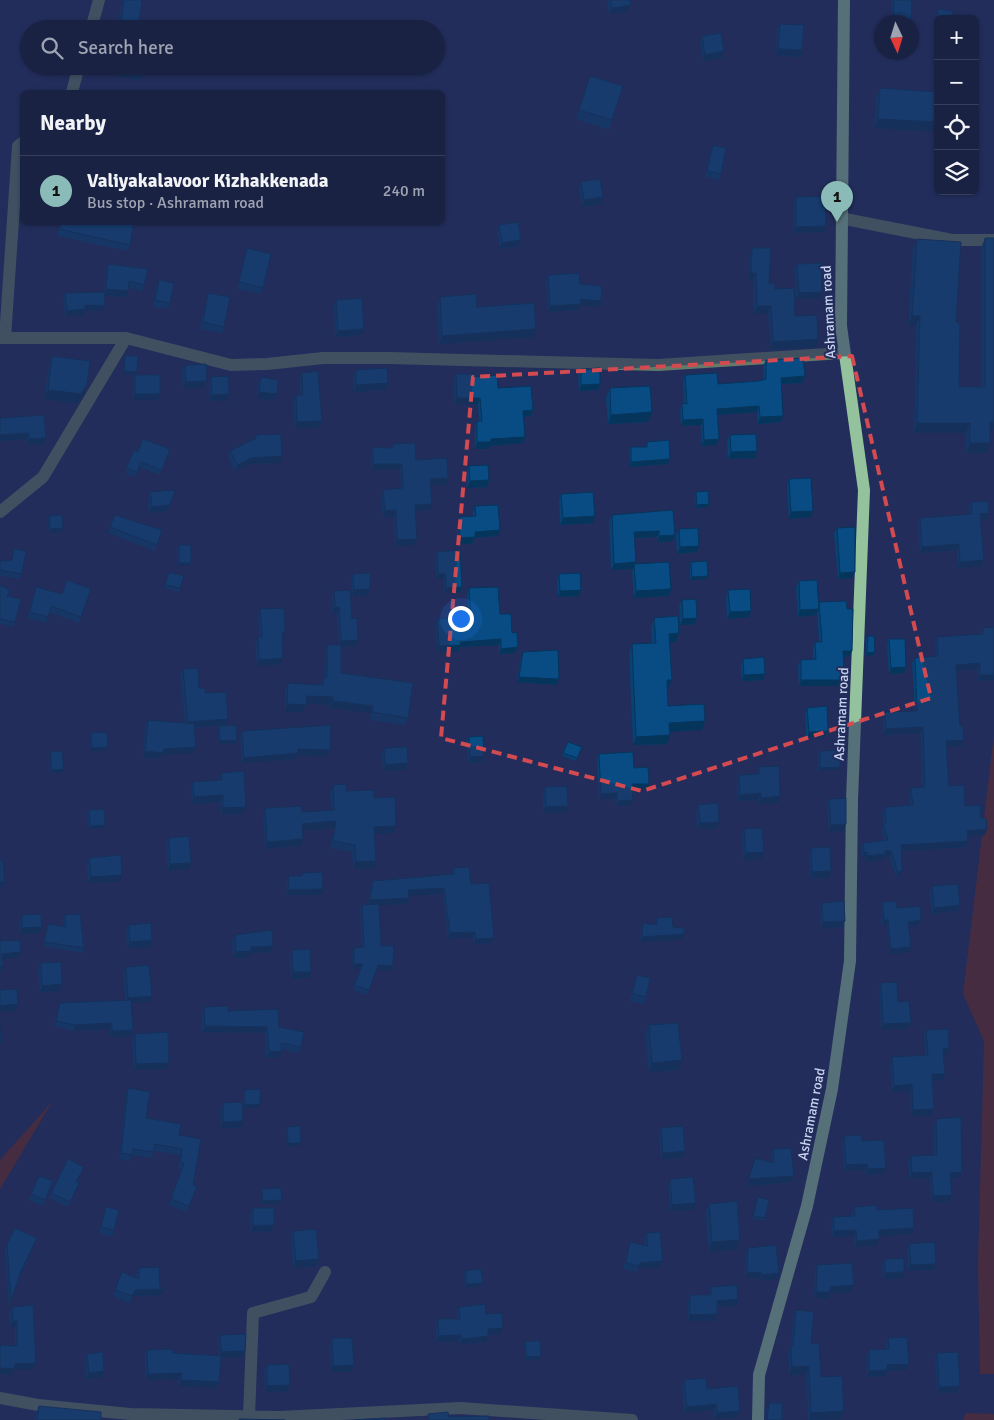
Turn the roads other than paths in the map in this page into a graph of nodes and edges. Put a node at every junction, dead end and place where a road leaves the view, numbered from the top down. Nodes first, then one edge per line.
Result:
1 (99, 0) edge
2 (844, 0) edge
3 (93, 20) edge
4 (77, 75) edge
5 (73, 90) edge
6 (20, 144) edge
7 (840, 218) junction
8 (994, 240) edge
9 (2, 338) edge
10 (126, 338) junction
11 (843, 353) junction
12 (0, 512) edge
13 (325, 1272) dead end
14 (0, 1398) edge
15 (249, 1416) junction
16 (224, 1418) edge
17 (632, 1420) edge
18 (758, 1420) edge

1 - 3 street
2 - 7 main road, Ashramam road
4 - 5 street
6 - 9 street
7 - 8 street
7 - 11 main road, Ashramam road
9 - 10 street
10 - 11 street
10 - 12 street
11 - 18 main road, Ashramam road
13 - 15 street
14 - 16 street
15 - 16 street
15 - 17 street

